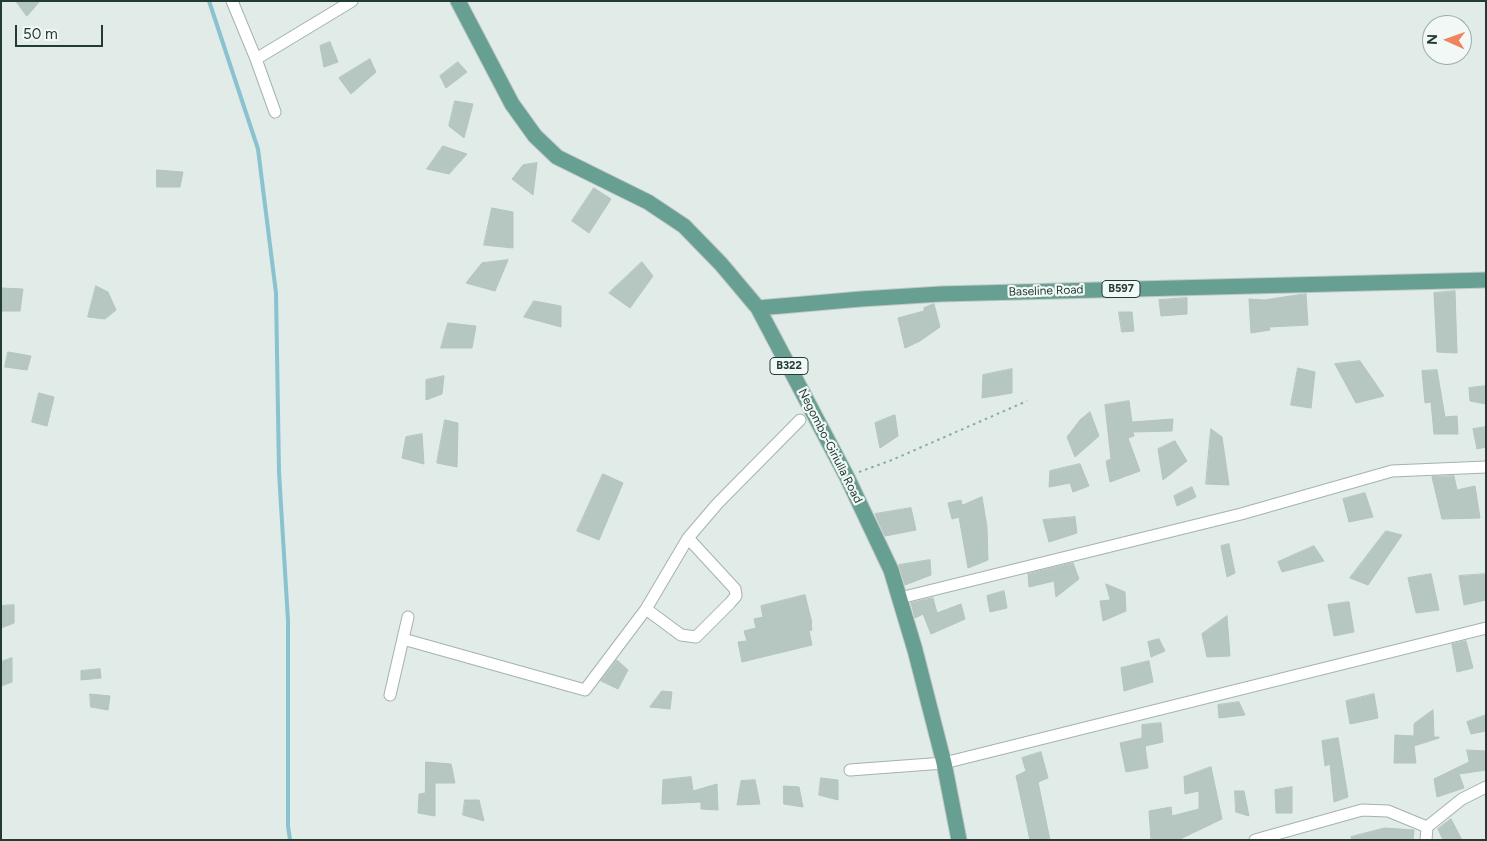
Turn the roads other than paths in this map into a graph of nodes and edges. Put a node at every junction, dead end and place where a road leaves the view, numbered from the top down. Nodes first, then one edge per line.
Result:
1 (232, 1) edge
2 (352, 1) edge
3 (458, 1) edge
4 (256, 59) junction
5 (275, 112) dead end
6 (1486, 280) edge
7 (758, 308) junction
8 (800, 420) dead end
9 (1486, 467) edge
10 (688, 538) junction
11 (900, 598) junction
12 (646, 609) junction
13 (408, 617) dead end
14 (1486, 628) edge
15 (403, 639) junction
16 (390, 696) dead end
17 (944, 763) junction
18 (850, 770) dead end
19 (1486, 787) edge
20 (1427, 827) junction
21 (959, 840) edge
22 (1255, 840) edge
23 (1426, 840) edge

1 - 4 street
2 - 4 street
3 - 7 main road, Negombo-Giriulla Road / B322
4 - 5 street
6 - 7 main road, Baseline Road / B597
7 - 11 main road, Negombo-Giriulla Road / B322
8 - 10 street
9 - 11 street
10 - 12 street
10 - 12 street
11 - 17 main road, Negombo-Giriulla Road / B322
12 - 15 street
13 - 15 street
14 - 17 street
15 - 16 street
17 - 18 street
17 - 21 main road, Negombo-Giriulla Road / B322
19 - 20 street
20 - 22 street
20 - 23 street

